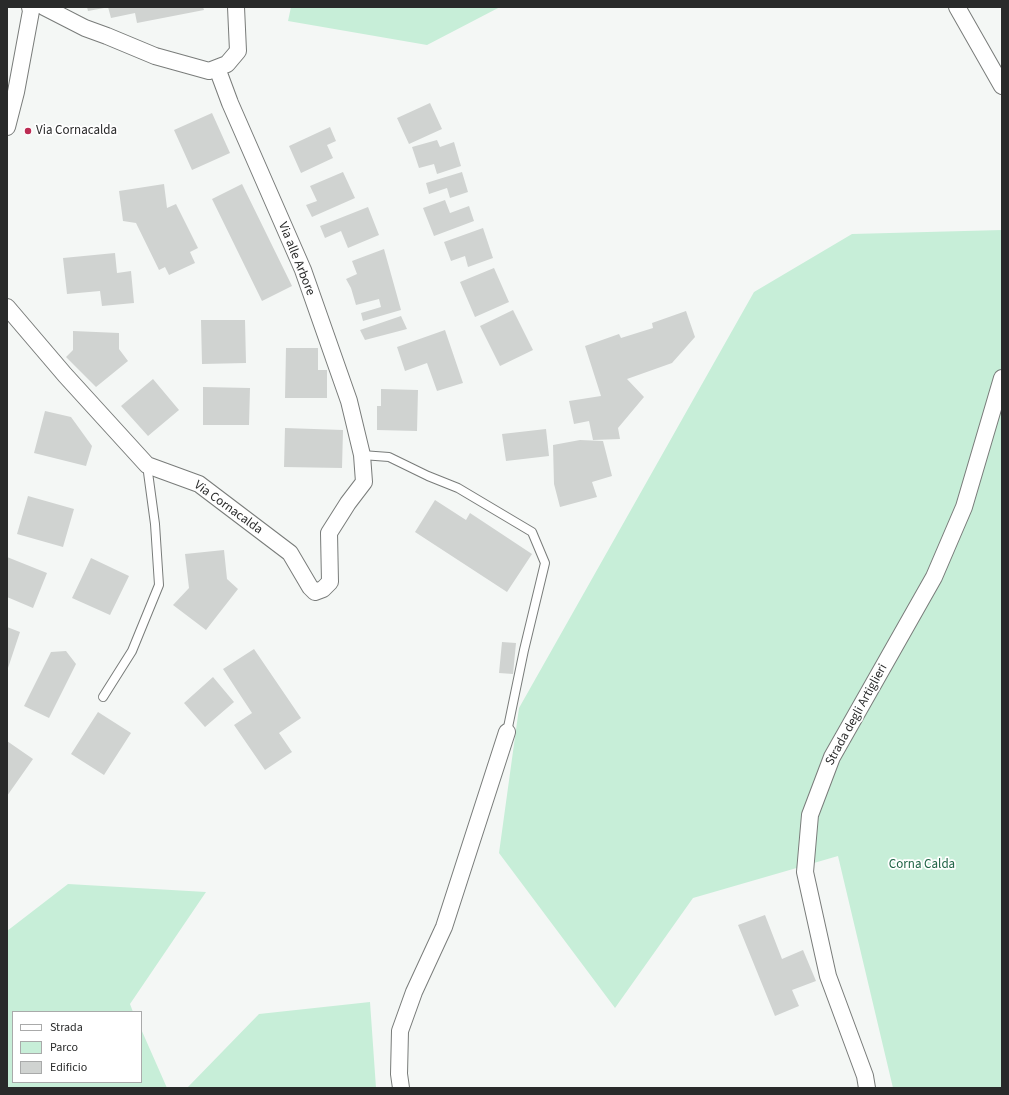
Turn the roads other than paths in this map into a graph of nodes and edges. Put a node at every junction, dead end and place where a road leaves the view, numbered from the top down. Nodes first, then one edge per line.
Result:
1 (30, 7) edge
2 (44, 7) edge
3 (236, 7) edge
4 (957, 7) edge
5 (217, 68) junction
6 (1002, 86) edge
7 (7, 127) edge
8 (7, 307) edge
9 (1002, 378) edge
10 (362, 455) junction
11 (147, 465) junction
12 (103, 697) dead end
13 (507, 732) joint
14 (401, 1088) edge
15 (867, 1088) edge

1 - 7 street
2 - 5 street
3 - 5 street
4 - 6 street
5 - 10 street, Via alle Arbore
8 - 11 street, Via Cornacalda
9 - 15 street, Strada degli Artiglieri
10 - 11 street, Via Cornacalda
10 - 13 lane
11 - 12 lane
13 - 14 street

